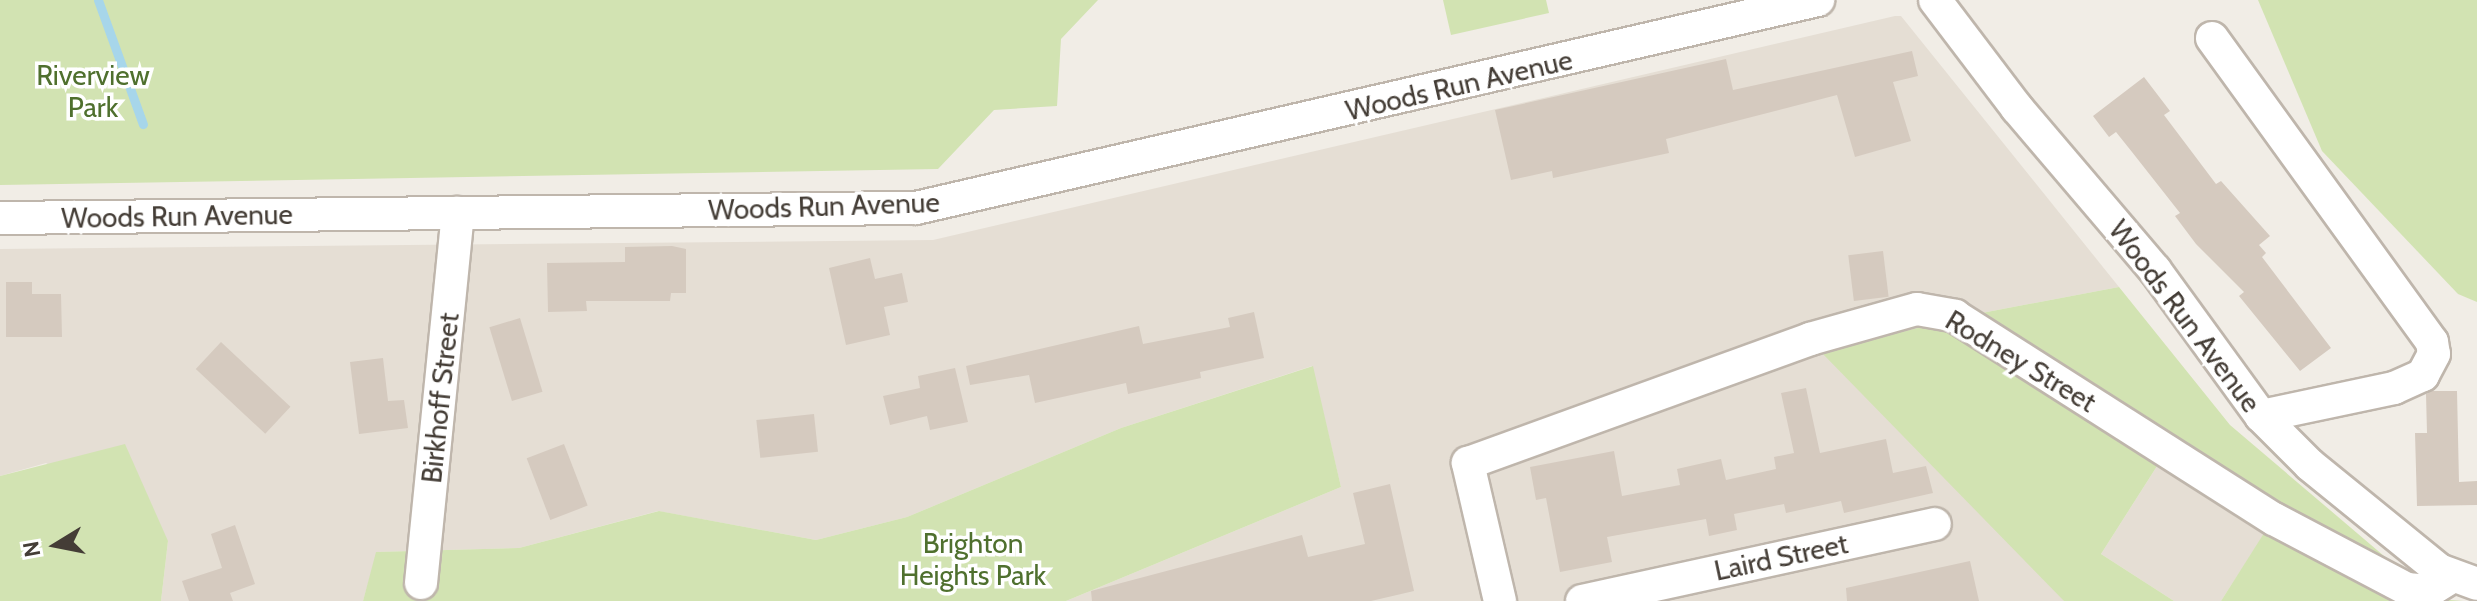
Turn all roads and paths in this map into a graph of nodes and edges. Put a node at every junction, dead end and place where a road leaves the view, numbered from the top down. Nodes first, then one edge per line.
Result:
1 (1818, 0) edge
2 (1935, 0) edge
3 (2212, 38) dead end
4 (458, 213) junction
5 (0, 218) edge
6 (2261, 416) junction
7 (1935, 524) dead end
8 (2464, 580) edge
9 (421, 583) dead end
10 (1500, 601) edge
11 (1582, 601) edge

1 - 4 street, Woods Run Avenue
2 - 6 street, Woods Run Avenue
3 - 6 street
4 - 5 street, Woods Run Avenue
4 - 9 street, Birkhoff Street
6 - 8 street, Woods Run Avenue
7 - 11 street, Laird Street
8 - 10 street, Rodney Street

